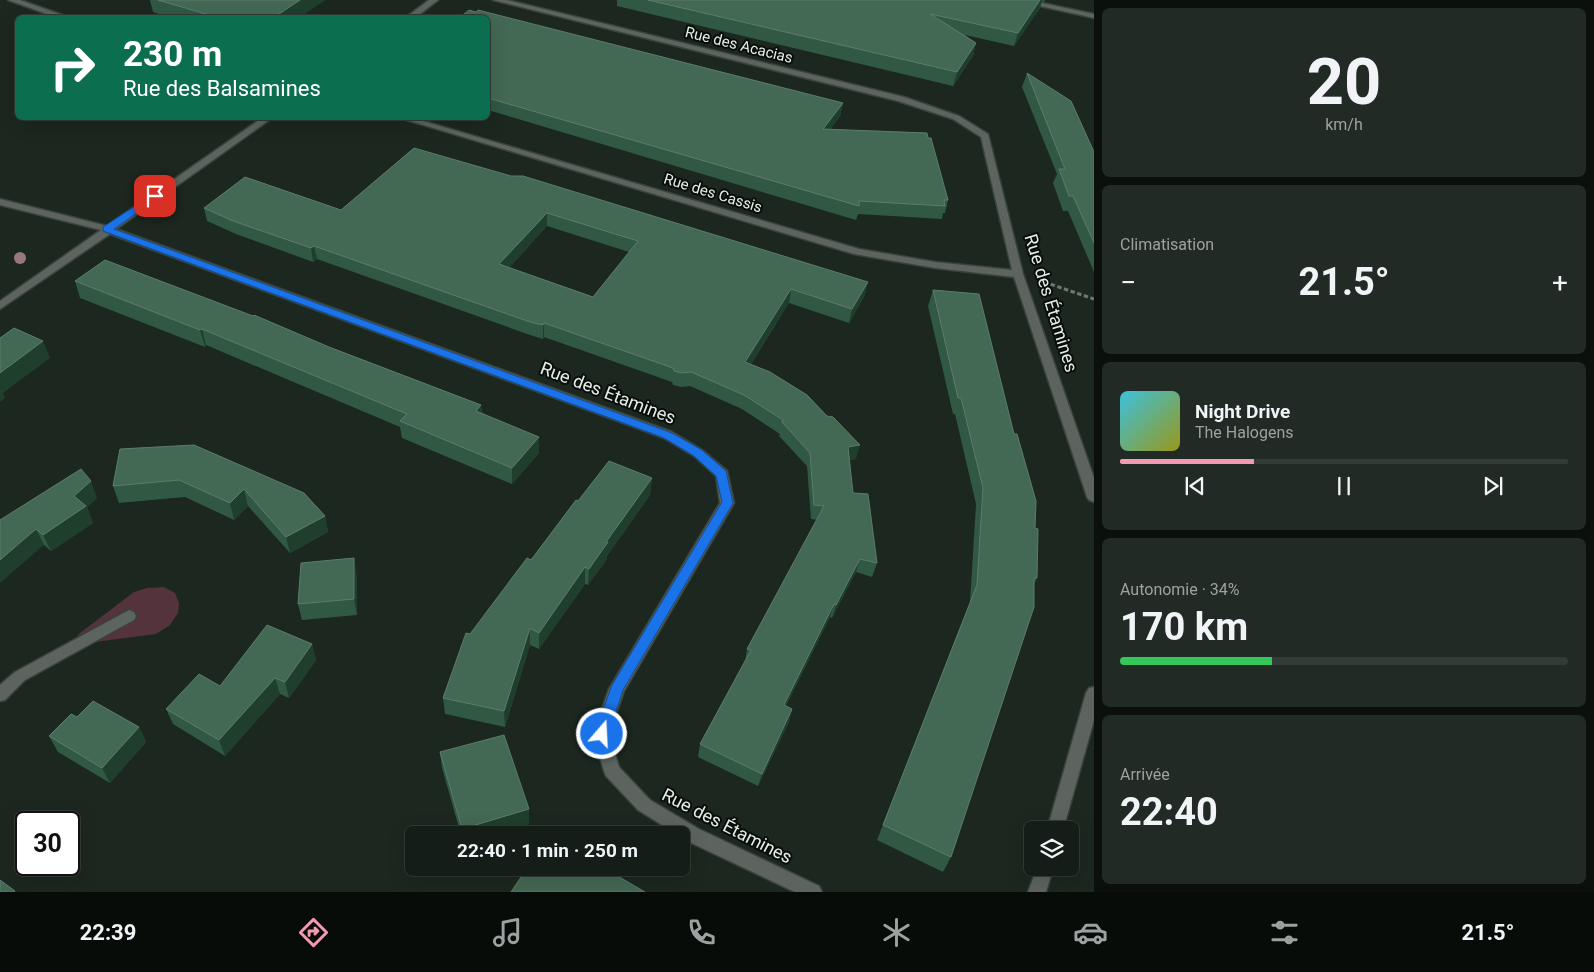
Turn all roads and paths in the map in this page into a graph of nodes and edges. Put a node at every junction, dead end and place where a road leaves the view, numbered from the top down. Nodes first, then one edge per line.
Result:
1 (12, 0) edge
2 (434, 0) edge
3 (497, 0) edge
4 (1018, 0) edge
5 (58, 15) edge
6 (413, 15) edge
7 (1094, 16) edge
8 (264, 120) edge
9 (411, 120) edge
10 (971, 124) joint
11 (0, 202) edge
12 (107, 229) junction
13 (1018, 274) junction
14 (1094, 299) edge
15 (0, 306) edge
16 (1094, 497) edge
17 (129, 616) dead end
18 (1094, 693) edge
19 (0, 695) edge
20 (1058, 821) edge
21 (1042, 876) edge
22 (813, 892) edge
23 (1037, 892) edge

1 - 5 street
2 - 6 street
3 - 10 street, Rue des Acacias
4 - 7 street
8 - 12 street
9 - 13 street, Rue des Cassis
10 - 13 street, Rue des Étamines
11 - 12 street, Rue des Étamines
12 - 15 street
12 - 22 street, Rue des Étamines
13 - 14 path
13 - 16 street, Rue des Étamines
17 - 19 street
18 - 20 street
21 - 23 street

